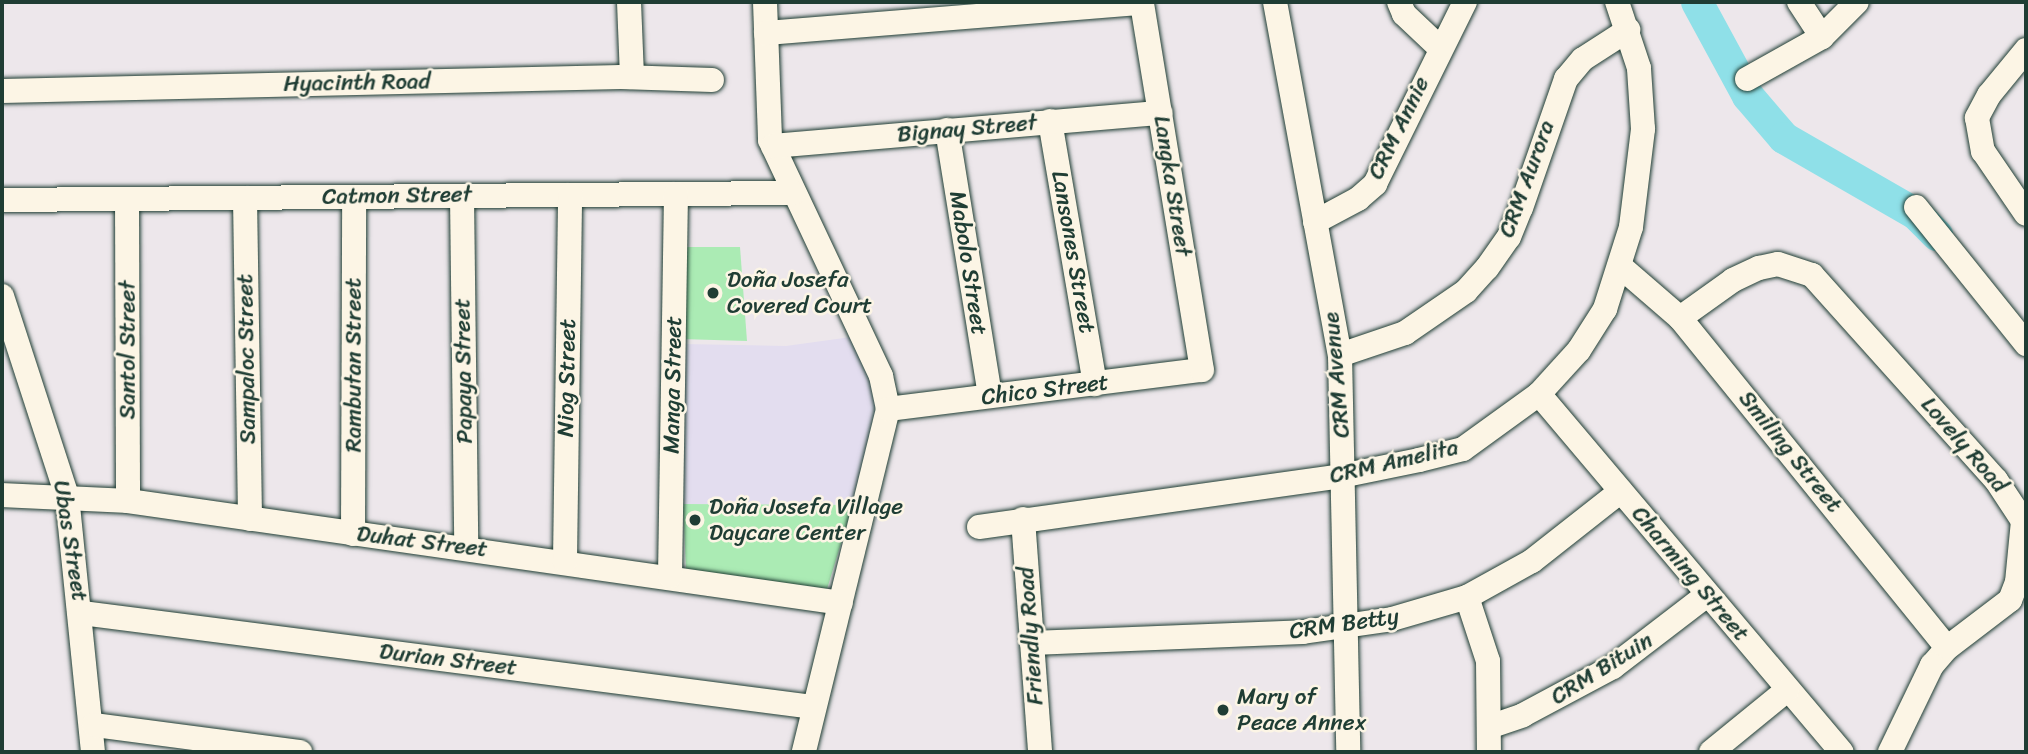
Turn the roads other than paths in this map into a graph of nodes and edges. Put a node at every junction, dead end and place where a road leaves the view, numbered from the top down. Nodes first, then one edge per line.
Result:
1 (629, 2) edge
2 (765, 2) edge
3 (1142, 2) edge
4 (1275, 2) edge
5 (1399, 2) edge
6 (1465, 2) edge
7 (1618, 2) edge
8 (1799, 2) edge
9 (1857, 2) edge
10 (1628, 30) junction
11 (766, 33) junction
12 (1822, 37) junction
13 (1439, 47) junction
14 (2026, 50) edge
15 (632, 77) junction
16 (1747, 79) dead end
17 (712, 80) dead end
18 (2, 91) edge
19 (1161, 113) junction
20 (1050, 121) junction
21 (947, 130) junction
22 (773, 146) junction
23 (793, 193) junction
24 (676, 194) junction
25 (569, 195) junction
26 (462, 196) junction
27 (354, 197) junction
28 (245, 198) junction
29 (127, 199) junction
30 (2, 200) edge
31 (1916, 207) dead end
32 (2026, 214) edge
33 (1315, 222) junction
34 (1621, 267) junction
35 (2, 296) edge
36 (1680, 318) junction
37 (2026, 344) edge
38 (1340, 355) junction
39 (1202, 370) joint
40 (1096, 384) junction
41 (1539, 394) junction
42 (990, 396) junction
43 (888, 409) junction
44 (1341, 475) junction
45 (1620, 491) junction
46 (2, 495) edge
47 (67, 496) junction
48 (128, 501) junction
49 (250, 519) junction
50 (1024, 519) junction
51 (979, 527) dead end
52 (353, 534) junction
53 (466, 547) junction
54 (565, 561) junction
55 (670, 576) junction
56 (1707, 595) junction
57 (1467, 597) junction
58 (841, 603) junction
59 (82, 613) junction
60 (1344, 628) junction
61 (1032, 643) junction
62 (1947, 648) junction
63 (1787, 690) junction
64 (814, 707) junction
65 (94, 725) junction
66 (1489, 727) junction
67 (93, 752) edge
68 (300, 752) edge
69 (804, 752) edge
70 (1040, 752) edge
71 (1349, 752) edge
72 (1489, 752) edge
73 (1711, 752) edge
74 (1842, 752) edge
75 (1890, 752) edge

1 - 15 street
2 - 11 street
3 - 11 street
3 - 19 street, Langka Street
4 - 33 street, CRM Avenue
5 - 13 street
6 - 13 street, CRM Annie
7 - 10 street, CRM Amelita
8 - 12 street
9 - 12 street
10 - 34 street, CRM Amelita
10 - 38 street, CRM Aurora
11 - 22 street
12 - 16 street
13 - 33 street, CRM Annie
14 - 32 street
15 - 17 street, Hyacinth Road
15 - 18 street, Hyacinth Road
19 - 20 street, Bignay Street
19 - 39 street, Langka Street
20 - 21 street, Bignay Street
20 - 40 street, Lansones Street
21 - 22 street, Bignay Street
21 - 42 street, Mabolo Street
22 - 23 street
23 - 24 street, Catmon Street
23 - 43 street
24 - 25 street, Catmon Street
24 - 55 street, Manga Street
25 - 26 street, Catmon Street
25 - 54 street, Niog Street
26 - 27 street, Catmon Street
26 - 53 street, Papaya Street
27 - 28 street, Catmon Street
27 - 52 street, Rambutan Street
28 - 29 street, Catmon Street
28 - 49 street, Sampaloc Street
29 - 30 street, Catmon Street
29 - 48 street, Santol Street
31 - 37 street
33 - 38 street, CRM Avenue
34 - 36 street, Smiling Street
34 - 41 street, CRM Amelita
35 - 47 street, Ubas Street
36 - 62 street, Smiling Street
36 - 62 street, Lovely Road
38 - 44 street, CRM Avenue
39 - 40 street, Chico Street
40 - 42 street, Chico Street
41 - 44 street, CRM Amelita
41 - 45 street, Charming Street
42 - 43 street, Chico Street
43 - 58 street
44 - 50 street, CRM Amelita
44 - 60 street, CRM Avenue
45 - 56 street, Charming Street
45 - 57 street, CRM Betty
46 - 47 street, Duhat Street
47 - 48 street, Duhat Street
47 - 59 street, Ubas Street
48 - 49 street, Duhat Street
49 - 52 street, Duhat Street
50 - 51 street, CRM Amelita
50 - 61 street, Friendly Road
52 - 53 street, Duhat Street
53 - 54 street, Duhat Street
54 - 55 street, Duhat Street
55 - 58 street, Duhat Street
56 - 63 street, Charming Street
56 - 66 street, CRM Bituin
57 - 60 street, CRM Betty
57 - 66 street
58 - 64 street
59 - 64 street, Durian Street
59 - 65 street, Ubas Street
60 - 61 street, CRM Betty
60 - 71 street, CRM Avenue
61 - 70 street, Friendly Road
62 - 75 street, Lovely Road
63 - 73 street
63 - 74 street, Charming Street
64 - 69 street
65 - 67 street, Ubas Street
65 - 68 street
66 - 72 street

